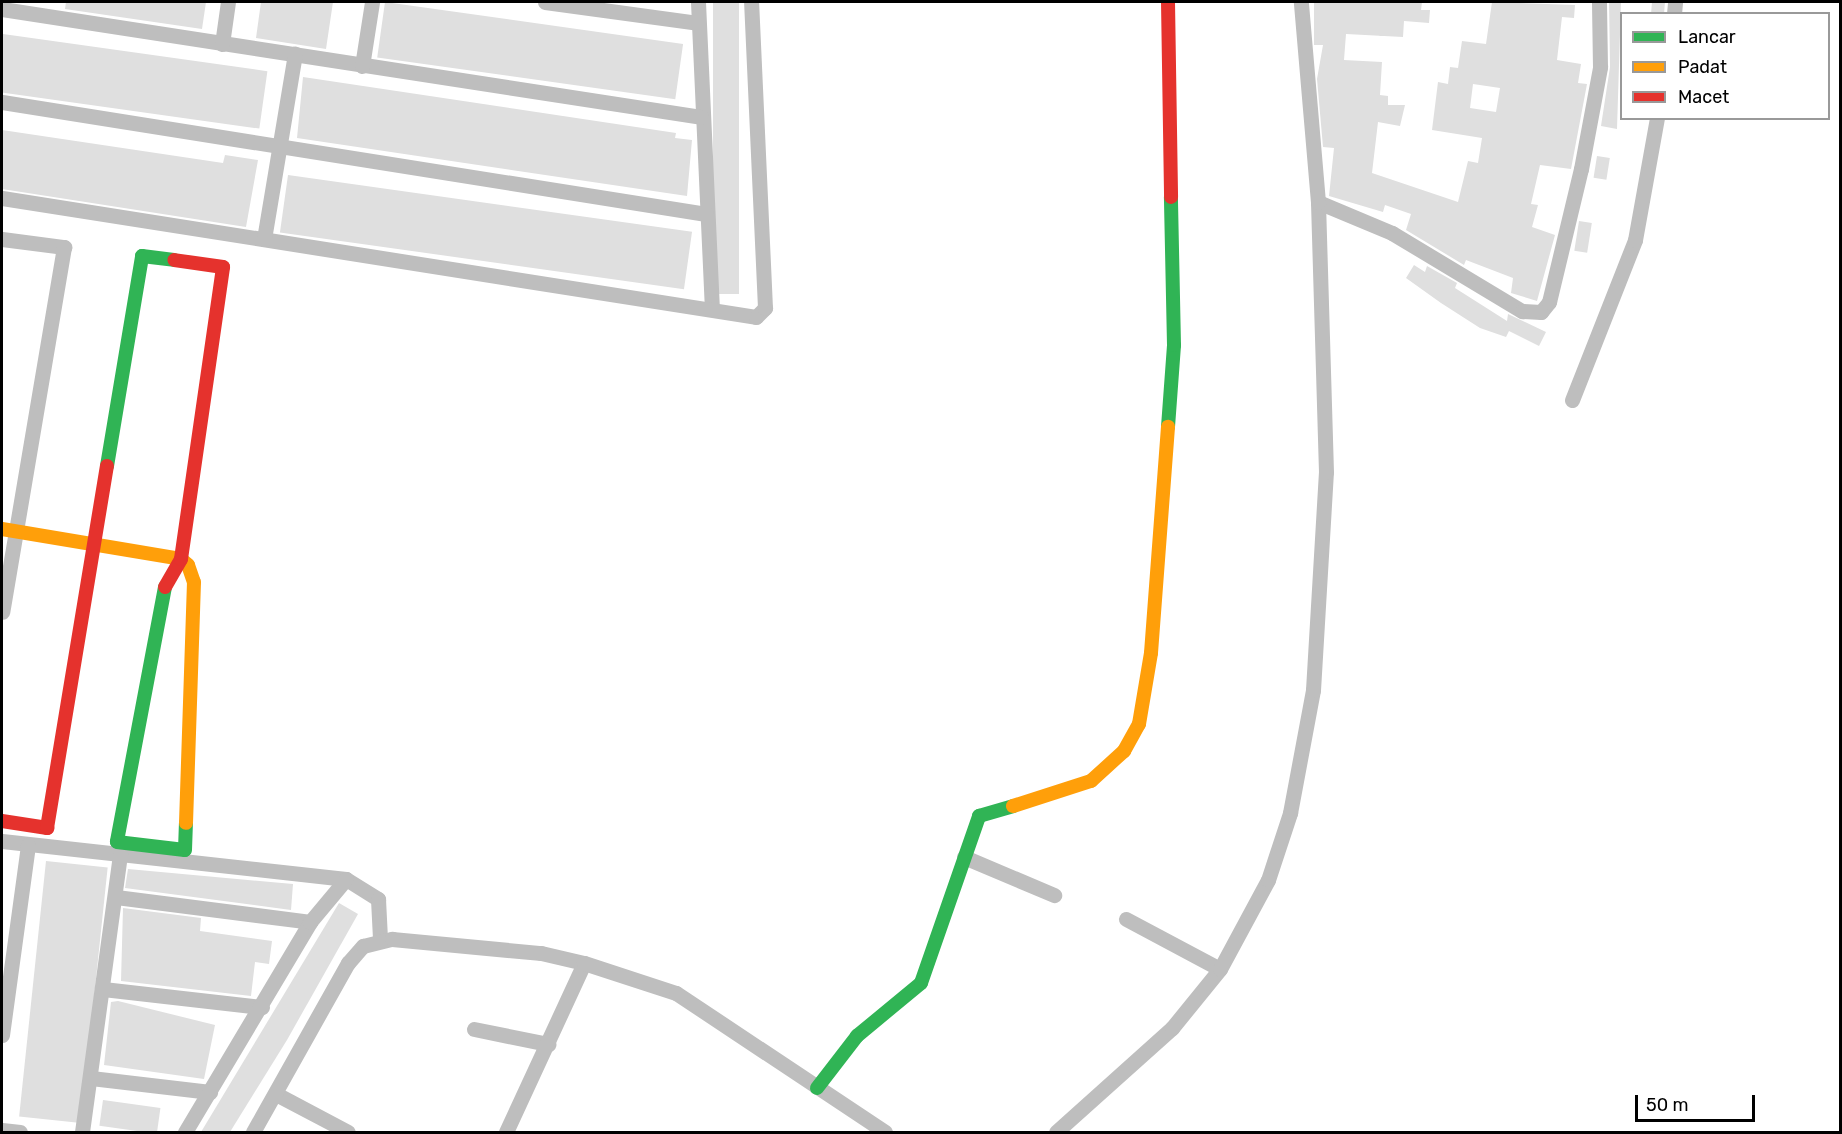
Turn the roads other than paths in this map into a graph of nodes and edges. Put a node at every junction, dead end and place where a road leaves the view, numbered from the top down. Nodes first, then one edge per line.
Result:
1 (228, 2) edge
2 (372, 2) edge
3 (545, 2) edge
4 (698, 2) edge
5 (751, 2) edge
6 (1168, 2) edge
7 (1301, 2) edge
8 (1599, 2) edge
9 (2, 9) edge
10 (698, 23) junction
11 (222, 44) junction
12 (295, 54) junction
13 (362, 66) junction
14 (2, 102) edge
15 (700, 117) junction
16 (1657, 120) edge
17 (278, 148) junction
18 (2, 198) edge
19 (1318, 202) junction
20 (706, 214) junction
21 (2, 239) edge
22 (264, 239) junction
23 (712, 307) junction
24 (1572, 399) dead end
25 (8, 531) edge
26 (93, 547) junction
27 (181, 559) junction
28 (2, 612) edge
29 (2, 821) edge
30 (2, 841) edge
31 (28, 845) junction
32 (120, 854) junction
33 (964, 857) junction
34 (346, 879) junction
35 (1054, 895) dead end
36 (116, 897) junction
37 (1126, 919) dead end
38 (310, 922) junction
39 (380, 939) junction
40 (584, 963) junction
41 (1220, 969) junction
42 (103, 989) junction
43 (262, 1007) junction
44 (474, 1029) dead end
45 (2, 1035) edge
46 (548, 1044) junction
47 (91, 1078) junction
48 (817, 1088) junction
49 (210, 1092) junction
50 (276, 1094) junction
51 (2, 1130) edge
52 (20, 1132) edge
53 (82, 1132) edge
54 (185, 1132) edge
55 (253, 1132) edge
56 (348, 1132) edge
57 (507, 1132) edge
58 (885, 1132) edge
59 (1056, 1132) edge

1 - 11 street
2 - 13 street
3 - 10 street
4 - 10 street
5 - 23 street
6 - 33 street
7 - 19 street
8 - 19 street
9 - 11 street
10 - 15 street
11 - 12 street
12 - 13 street
12 - 17 street
13 - 15 street
14 - 17 street
15 - 20 street
16 - 24 street
17 - 20 street
17 - 22 street
18 - 22 street
19 - 41 street
20 - 23 street
21 - 25 street
22 - 23 street
25 - 26 street
25 - 28 street
26 - 27 street
26 - 27 street
26 - 29 street
27 - 27 street
30 - 31 street
31 - 32 street
31 - 45 street
32 - 34 street
32 - 36 street
33 - 35 street
33 - 48 street
34 - 38 street
34 - 39 street
36 - 38 street
36 - 42 street
37 - 41 street
38 - 43 street
39 - 40 street
39 - 50 street
40 - 46 street
40 - 48 street
41 - 59 street
42 - 43 street
42 - 47 street
43 - 49 street
44 - 46 street
46 - 57 street
47 - 49 street
47 - 53 street
48 - 58 street
49 - 54 street
50 - 55 street
50 - 56 street
51 - 52 street

